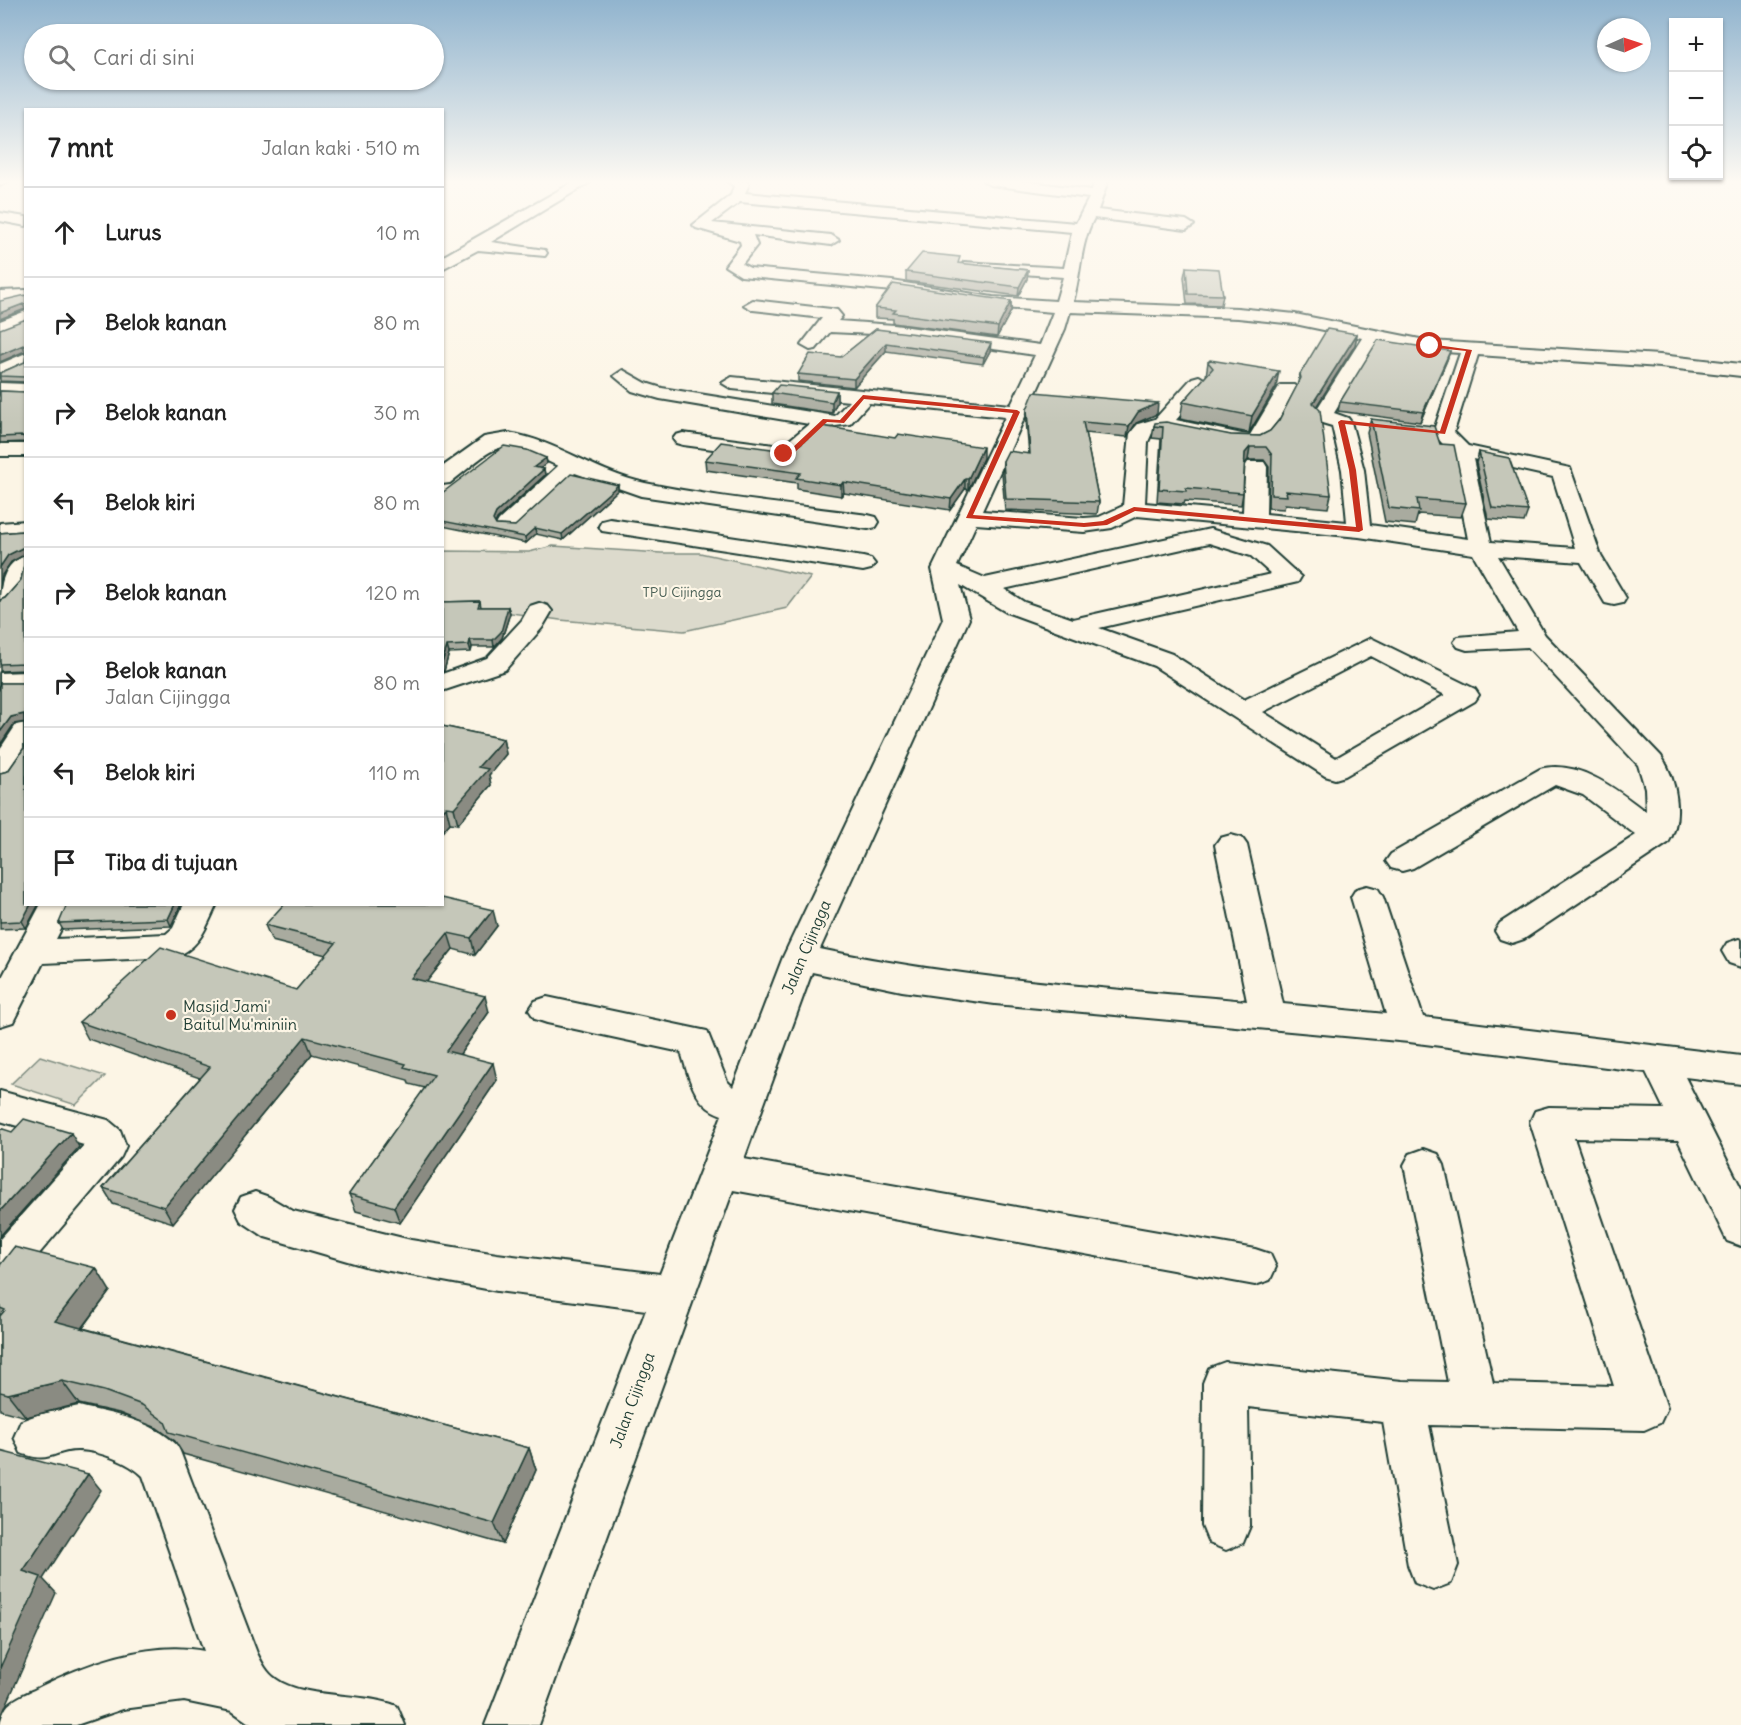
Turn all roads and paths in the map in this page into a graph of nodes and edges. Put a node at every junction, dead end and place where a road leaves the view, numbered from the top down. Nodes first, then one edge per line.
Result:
1 (736, 262) edge
2 (1074, 262) edge
3 (970, 265) edge
4 (1071, 273) junction
5 (24, 295) edge
6 (0, 296) edge
7 (753, 305) dead end
8 (1064, 307) junction
9 (24, 317) edge
10 (825, 326) junction
11 (0, 328) edge
12 (1373, 334) junction
13 (810, 345) dead end
14 (1470, 350) junction
15 (1044, 351) junction
16 (24, 358) edge
17 (0, 372) edge
18 (1740, 373) edge
19 (622, 376) dead end
20 (1199, 382) edge
21 (732, 383) dead end
22 (0, 388) edge
23 (1287, 389) dead end
24 (24, 390) edge
25 (863, 397) junction
26 (1017, 412) junction
27 (825, 420) junction
28 (1341, 422) junction
29 (1162, 424) junction
30 (1364, 424) dead end
31 (1441, 438) junction
32 (683, 439) dead end
33 (572, 464) junction
34 (1256, 467) dead end
35 (444, 476) edge
36 (640, 489) junction
37 (1134, 509) junction
38 (968, 517) junction
39 (1254, 521) junction
40 (868, 522) dead end
41 (507, 525) edge
42 (24, 528) edge
43 (0, 530) edge
44 (1359, 530) junction
45 (1481, 548) junction
46 (1589, 556) junction
47 (863, 564) dead end
48 (24, 566) edge
49 (944, 569) junction
50 (983, 586) junction
51 (0, 598) edge
52 (1614, 598) dead end
53 (539, 611) dead end
54 (1072, 627) junction
55 (1535, 639) junction
56 (1467, 642) dead end
57 (24, 680) edge
58 (0, 681) edge
59 (444, 682) edge
60 (1243, 711) junction
61 (24, 733) edge
62 (0, 771) edge
63 (1657, 836) junction
64 (1231, 845) dead end
65 (1402, 861) dead end
66 (1367, 897) dead end
67 (57, 906) edge
68 (200, 906) edge
69 (1512, 931) dead end
70 (32, 952) junction
71 (800, 957) junction
72 (547, 1010) dead end
73 (0, 1013) edge
74 (1267, 1014) junction
75 (1409, 1029) junction
76 (1658, 1059) junction
77 (1741, 1070) edge
78 (742, 1106) junction
79 (0, 1107) edge
80 (1690, 1125) junction
81 (1424, 1165) dead end
82 (719, 1171) junction
83 (255, 1209) dead end
84 (1741, 1229) edge
85 (1255, 1267) dead end
86 (0, 1269) edge
87 (672, 1294) junction
88 (1402, 1403) junction
89 (1475, 1404) junction
90 (37, 1437) dead end
91 (1226, 1526) dead end
92 (1433, 1565) dead end
93 (247, 1688) junction
94 (26, 1725) edge
95 (378, 1725) edge
96 (512, 1725) edge

1 - 8 street
2 - 4 street
3 - 4 street
4 - 8 street
5 - 6 street
7 - 10 street
8 - 12 street
8 - 15 street
9 - 11 street
10 - 13 street
10 - 15 street
12 - 14 street
12 - 28 street
14 - 18 street
14 - 31 street
15 - 26 street
16 - 17 street
19 - 27 street
20 - 29 street
21 - 25 street
22 - 24 street
23 - 29 street
25 - 26 street
25 - 27 street
26 - 38 street
27 - 32 street
28 - 30 street
28 - 44 street
29 - 37 street
31 - 45 street
31 - 46 street
33 - 35 street
33 - 36 street
33 - 41 street
34 - 39 street
36 - 40 street
36 - 47 street
37 - 38 street
37 - 39 street
38 - 49 street
39 - 44 street
42 - 43 street
44 - 45 street
45 - 46 street
45 - 55 street
46 - 52 street
48 - 51 street
49 - 50 street
49 - 71 street, Jalan Cijingga
50 - 54 street
50 - 54 street
53 - 59 street
54 - 60 street
55 - 56 street
55 - 63 street
57 - 58 street
60 - 60 street
61 - 62 street
63 - 65 street
63 - 69 street
64 - 74 street
66 - 75 street
67 - 70 street
68 - 70 street
70 - 73 street
71 - 74 street
71 - 78 street, Jalan Cijingga
72 - 78 street
74 - 75 street
75 - 76 street
76 - 77 street
76 - 80 street
78 - 82 street, Jalan Cijingga
79 - 86 street
80 - 84 street
80 - 89 street
81 - 89 street
82 - 85 street
82 - 87 street, Jalan Cijingga
83 - 87 street
87 - 96 street, Jalan Cijingga
88 - 89 street
88 - 91 street
88 - 92 street
90 - 93 street
93 - 94 street
93 - 95 street

